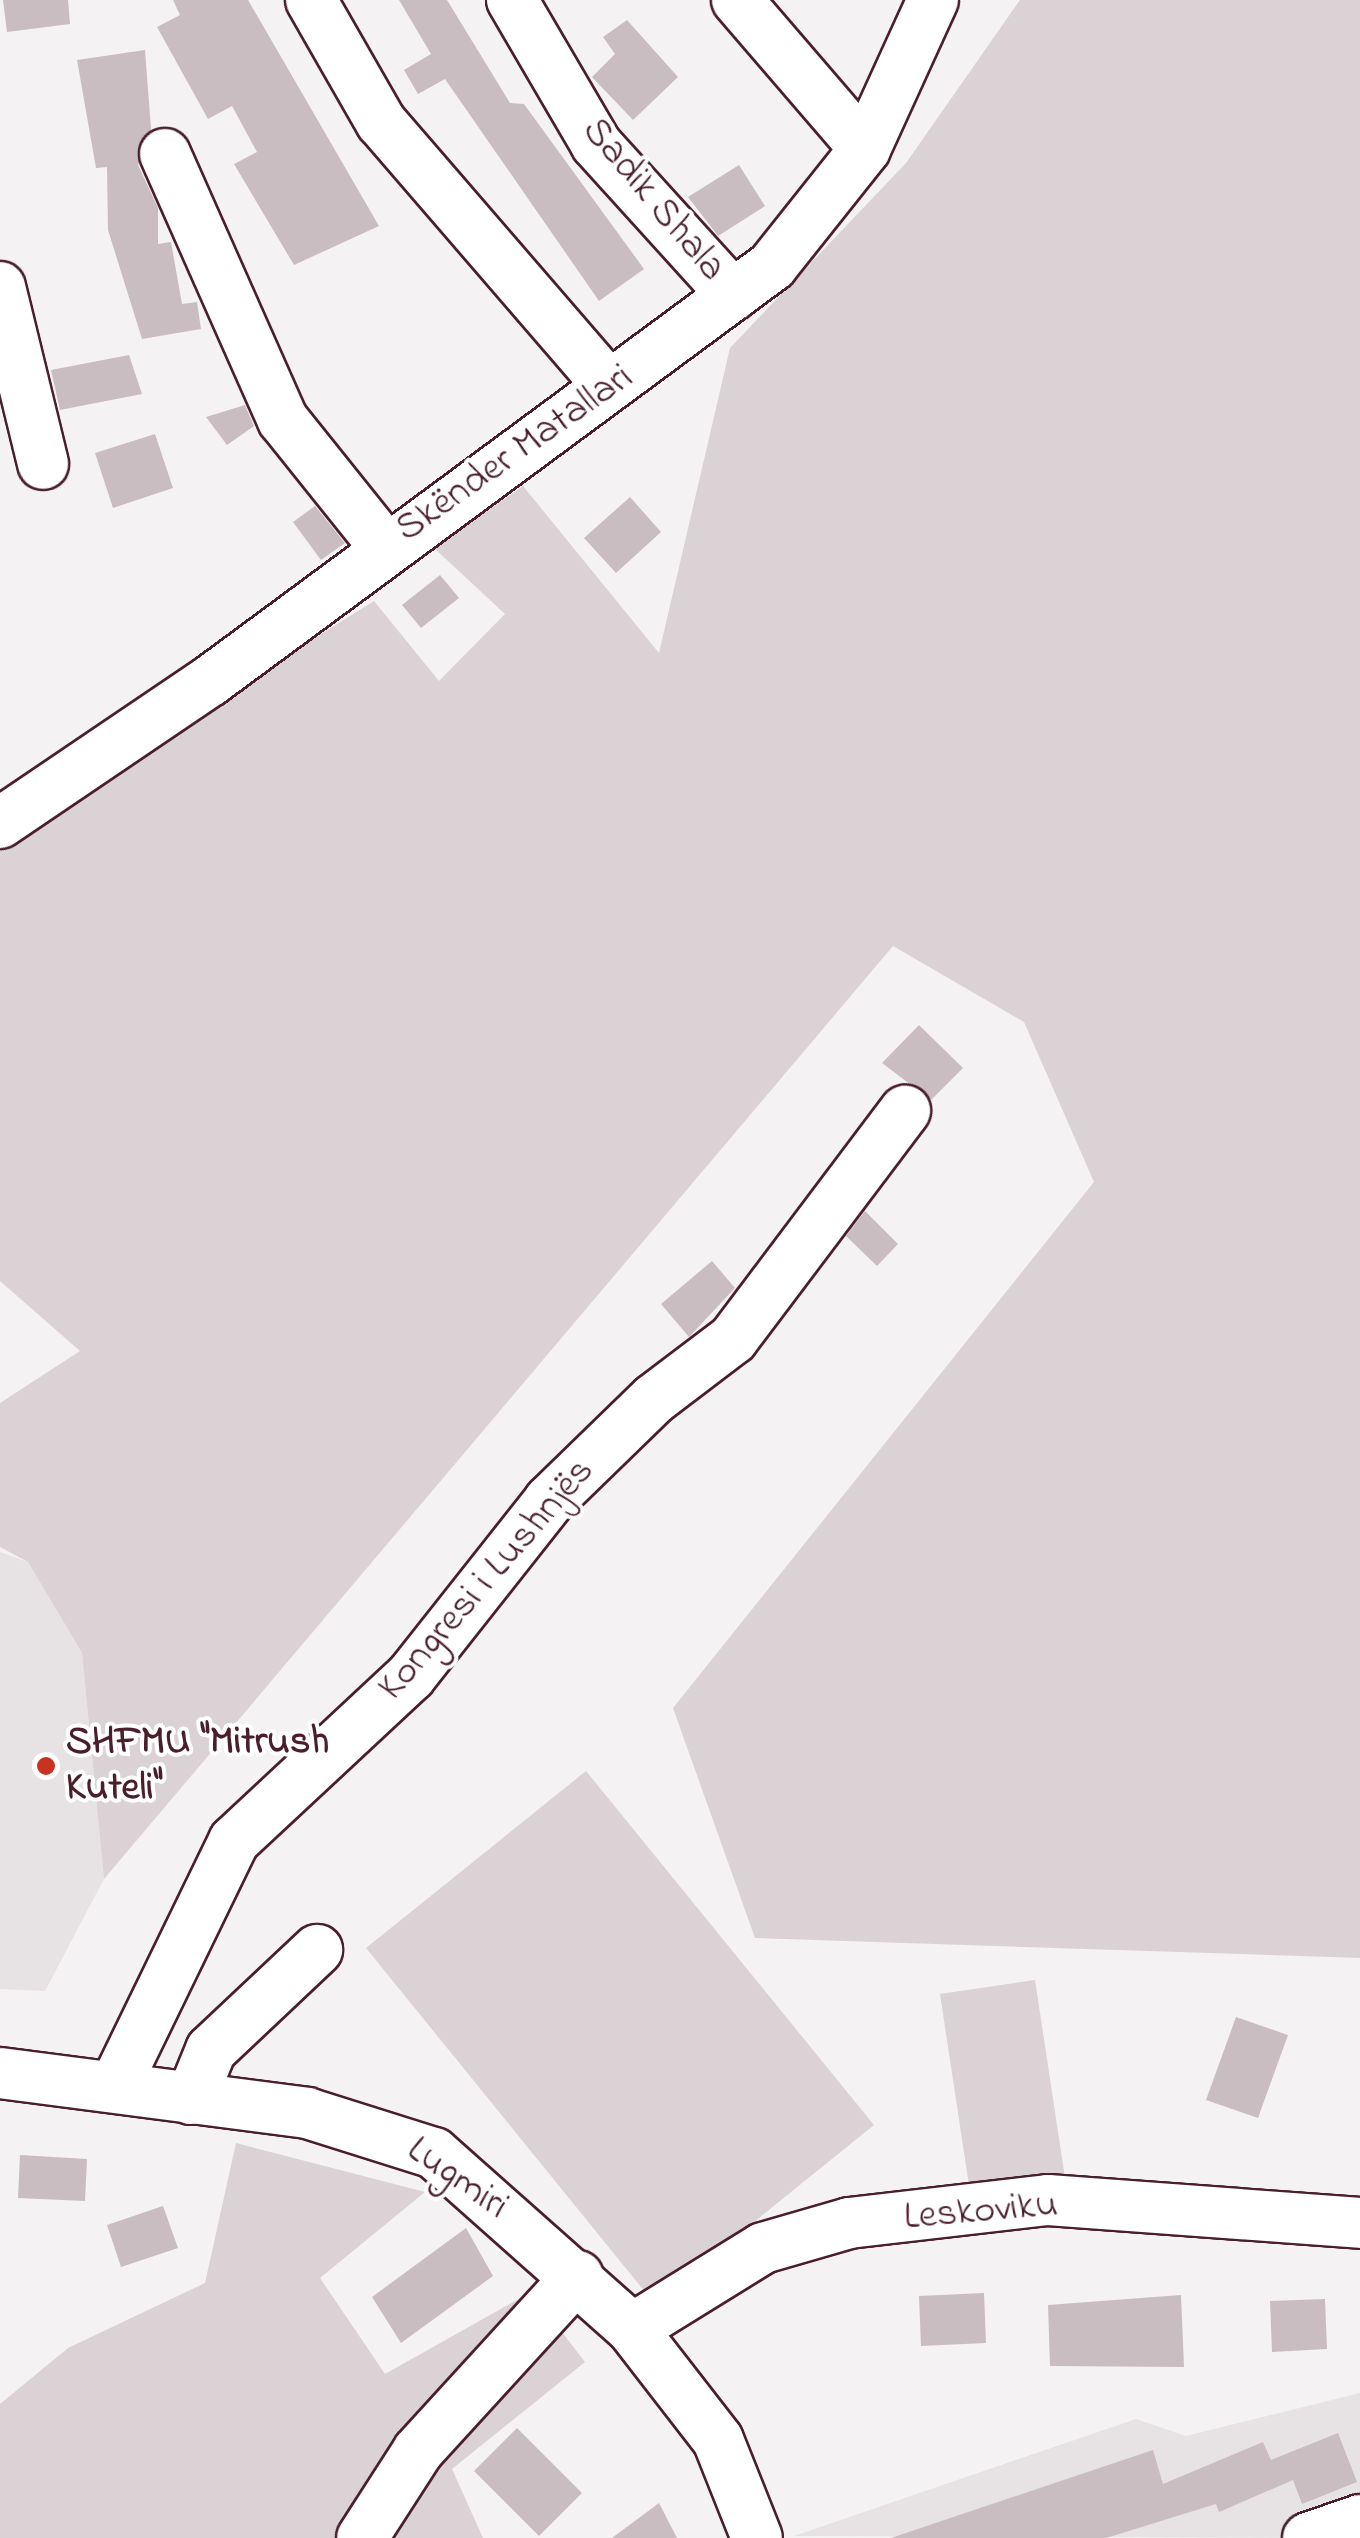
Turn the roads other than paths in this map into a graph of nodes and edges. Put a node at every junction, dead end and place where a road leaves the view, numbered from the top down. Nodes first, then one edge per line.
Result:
1 (310, 0) edge
2 (512, 0) edge
3 (737, 0) edge
4 (922, 5) edge
5 (865, 149) junction
6 (164, 154) dead end
7 (0, 287) edge
8 (733, 295) junction
9 (609, 386) junction
10 (43, 464) dead end
11 (384, 546) junction
12 (0, 822) edge
13 (905, 1111) dead end
14 (317, 1950) dead end
15 (0, 2073) edge
16 (116, 2082) junction
17 (190, 2099) junction
18 (1359, 2222) edge
19 (578, 2276) junction
20 (632, 2329) junction
21 (1360, 2520) edge
22 (362, 2538) edge
23 (757, 2538) edge
24 (1308, 2538) edge

1 - 9 street
2 - 8 street, Sadik Shala
3 - 5 street
4 - 5 street, Skënder Matallari
5 - 8 street, Skënder Matallari
6 - 11 street
7 - 10 street
8 - 9 street, Skënder Matallari
9 - 11 street, Skënder Matallari
11 - 12 street, Skënder Matallari
13 - 16 street, Kongresi i Lushnjës
14 - 17 street
15 - 16 street, Lugmiri
16 - 17 street, Lugmiri
17 - 19 street, Lugmiri
18 - 20 street, Leskoviku
19 - 20 street, Lugmiri
19 - 22 street
20 - 23 street, Lugmiri
21 - 24 street

